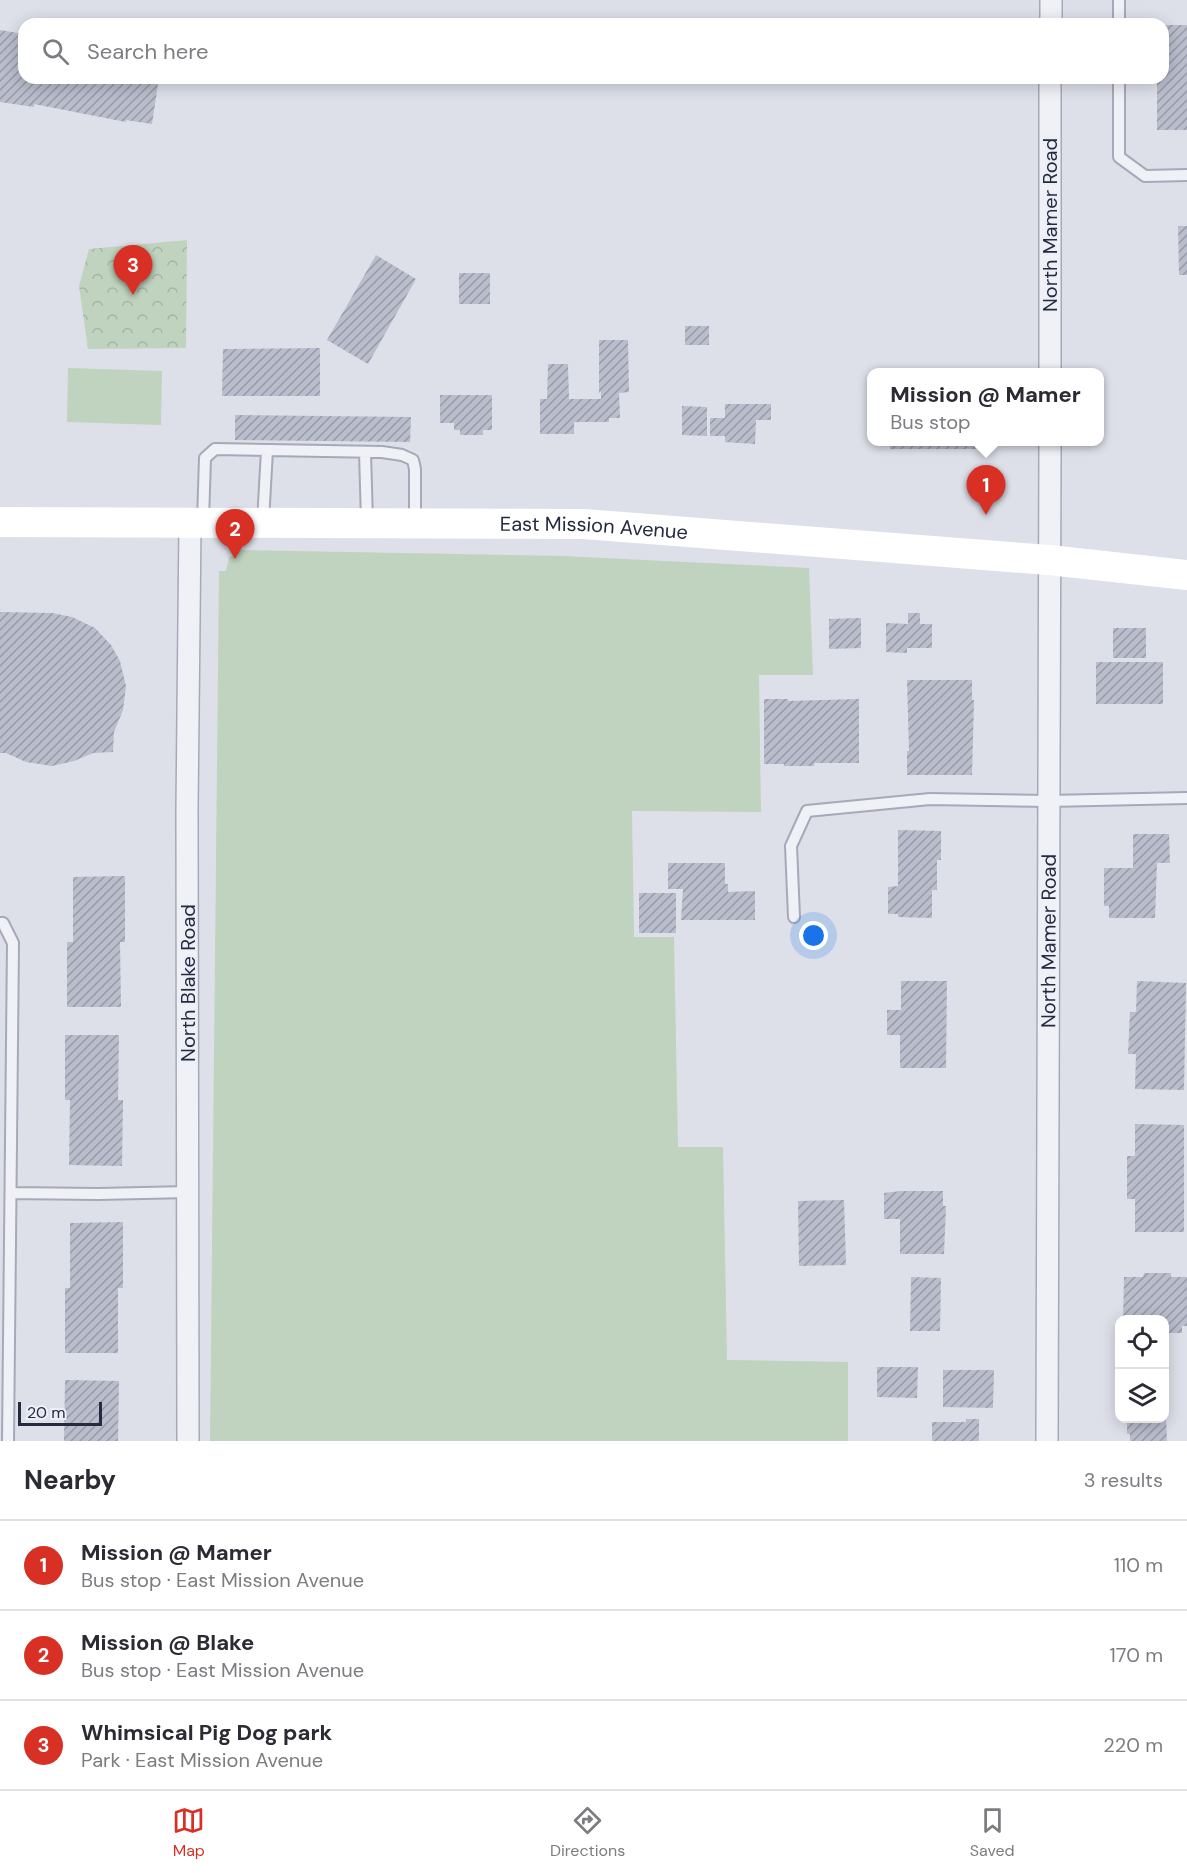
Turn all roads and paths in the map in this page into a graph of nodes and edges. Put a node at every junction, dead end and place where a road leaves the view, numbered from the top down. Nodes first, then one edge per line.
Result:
1 (1051, 0) edge
2 (1119, 0) edge
3 (1051, 18) edge
4 (1119, 18) edge
5 (1050, 84) edge
6 (1119, 84) edge
7 (1187, 175) edge
8 (1050, 368) edge
9 (1050, 446) edge
10 (267, 450) junction
11 (365, 452) junction
12 (0, 522) edge
13 (196, 524) junction
14 (263, 524) junction
15 (367, 524) junction
16 (415, 524) junction
17 (1049, 560) junction
18 (1187, 575) edge
19 (1187, 798) edge
20 (1049, 801) junction
21 (794, 917) dead end
22 (0, 923) edge
23 (189, 1192) junction
24 (11, 1193) junction
25 (8, 1441) edge
26 (188, 1441) edge
27 (1047, 1441) edge

1 - 3 street
2 - 4 lane
5 - 8 street, North Mamer Road
6 - 7 lane
9 - 17 street, North Mamer Road
10 - 11 lane
10 - 13 lane
10 - 14 lane
11 - 15 lane
11 - 16 lane
12 - 13 street, East Mission Avenue
13 - 14 street, East Mission Avenue
13 - 23 street, North Blake Road
14 - 15 street, East Mission Avenue
15 - 16 street, East Mission Avenue
16 - 17 street, East Mission Avenue
17 - 18 street, East Mission Avenue
17 - 20 street, North Mamer Road
19 - 20 lane
20 - 21 lane
20 - 27 street, North Mamer Road
22 - 24 lane
23 - 24 lane
23 - 26 street, North Blake Road
24 - 25 lane

